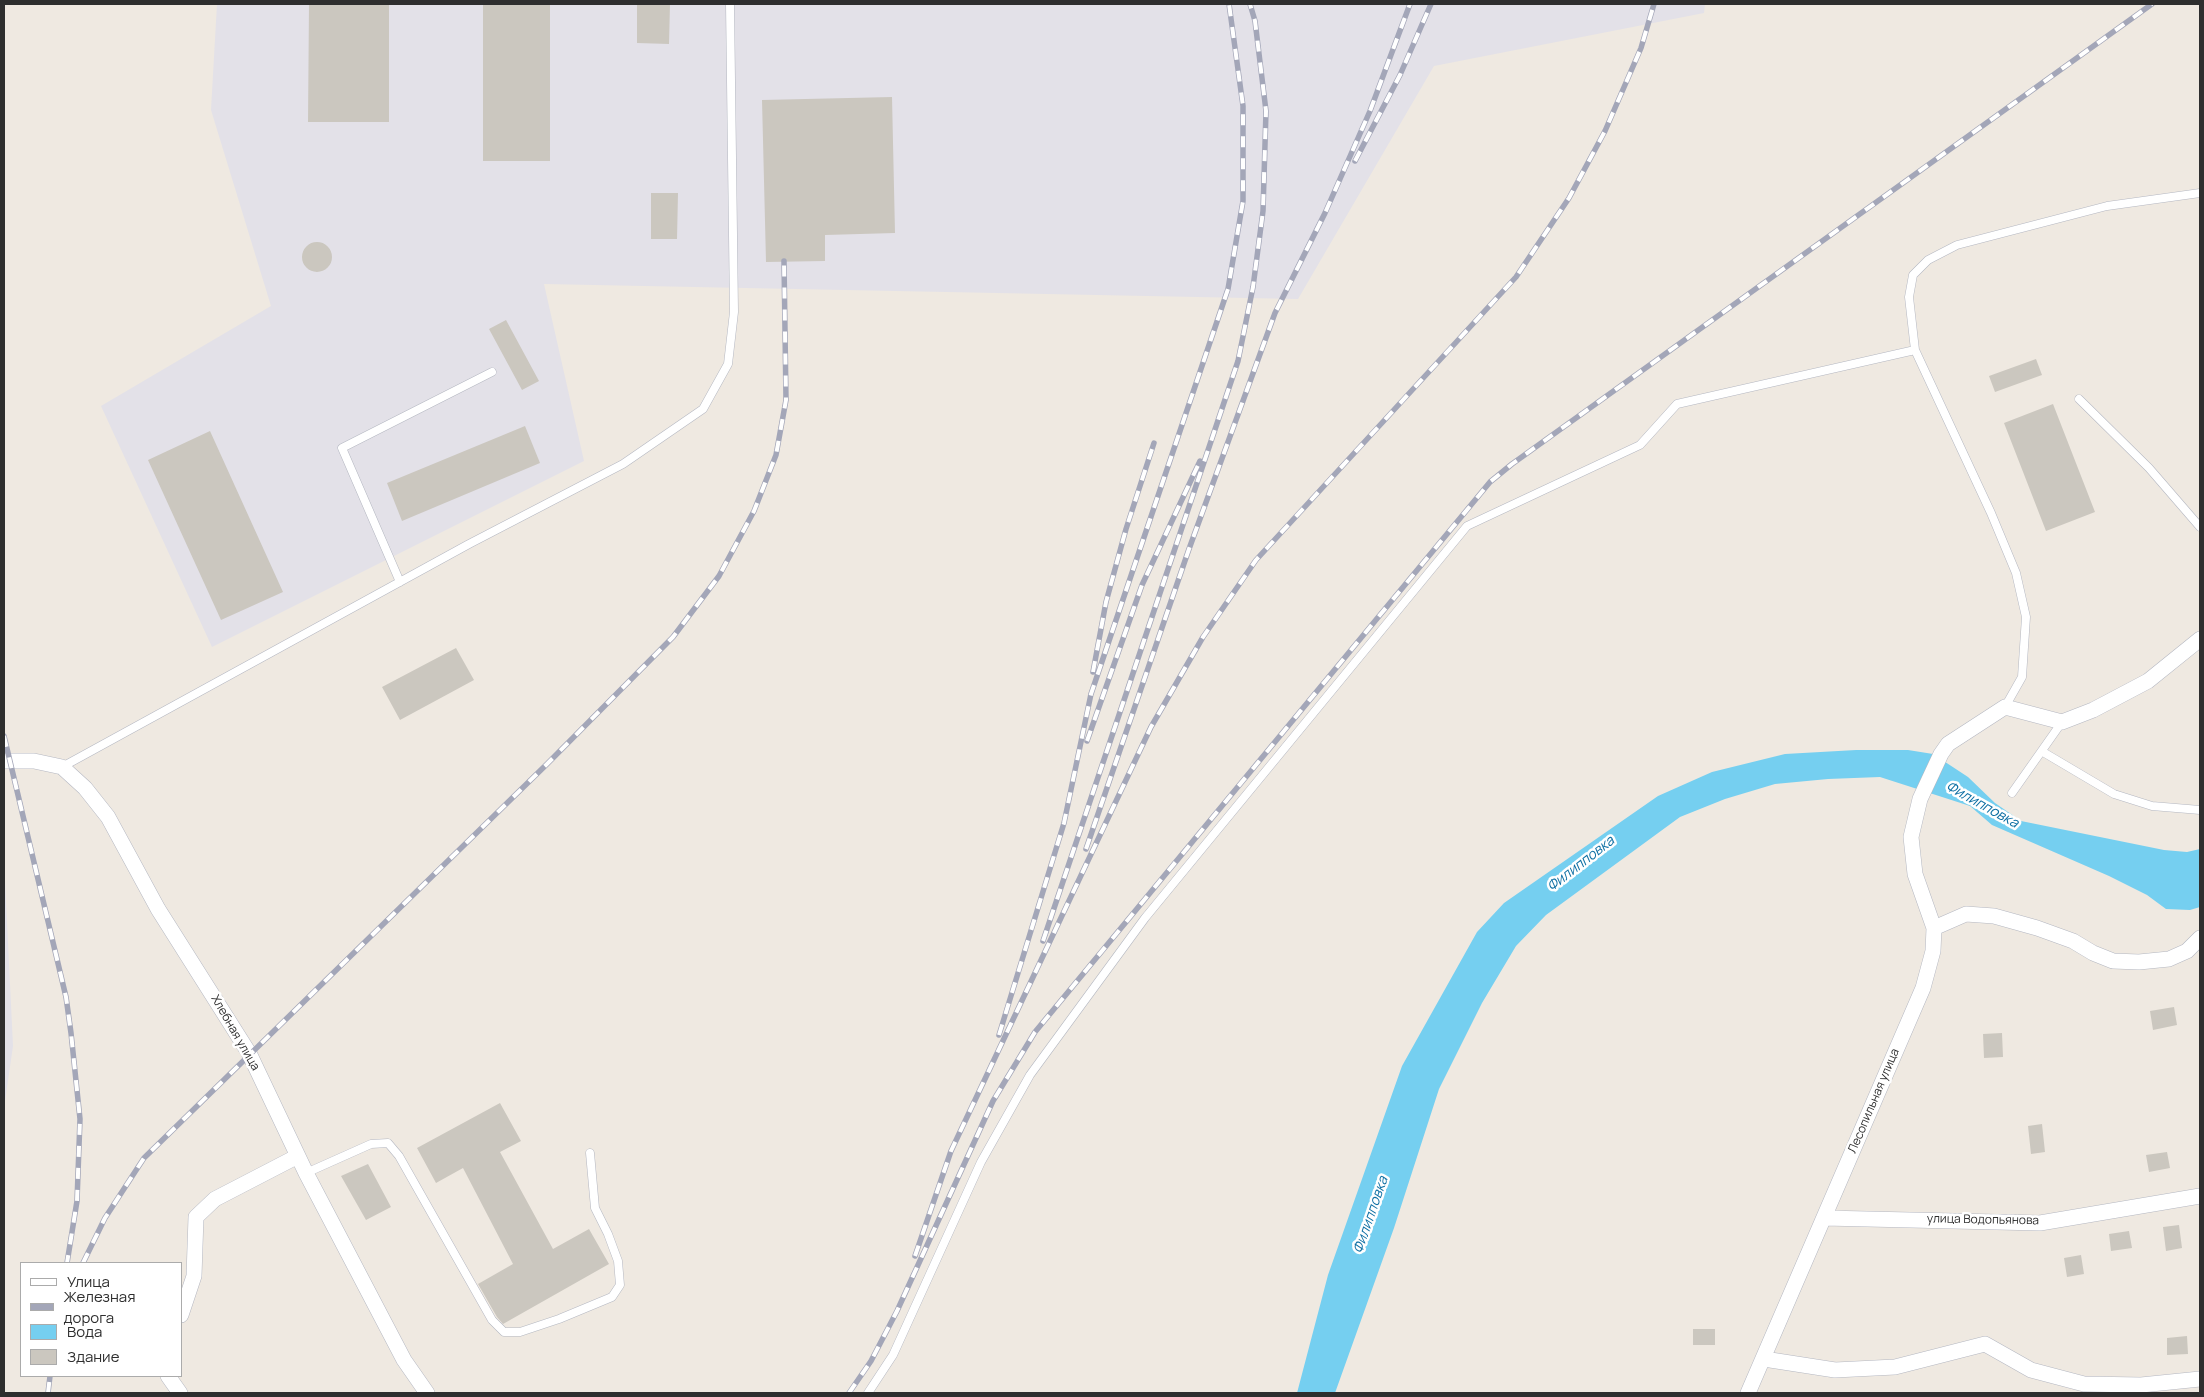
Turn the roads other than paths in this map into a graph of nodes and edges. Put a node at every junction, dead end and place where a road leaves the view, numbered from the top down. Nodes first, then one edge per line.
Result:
1 (730, 4) edge
2 (2200, 193) edge
3 (1915, 350) junction
4 (492, 372) dead end
5 (2079, 399) dead end
6 (2200, 527) edge
7 (400, 582) junction
8 (2200, 639) edge
9 (2004, 707) junction
10 (2062, 722) junction
11 (2043, 752) junction
12 (4, 761) edge
13 (62, 767) junction
14 (2012, 793) dead end
15 (2200, 810) edge
16 (1934, 928) junction
17 (2200, 938) edge
18 (590, 1153) dead end
19 (298, 1156) junction
20 (306, 1172) junction
21 (2200, 1196) edge
22 (1824, 1218) junction
23 (182, 1311) edge
24 (1764, 1359) junction
25 (169, 1377) edge
26 (2200, 1379) edge
27 (180, 1393) edge
28 (427, 1393) edge
29 (868, 1393) edge
30 (1748, 1393) edge

1 - 7 lane
2 - 3 lane
3 - 9 lane
3 - 29 lane
4 - 7 lane
5 - 6 lane
7 - 13 lane
8 - 10 street
9 - 10 street
9 - 16 street, Лесопильная улица
10 - 11 lane
11 - 14 lane
11 - 15 lane
12 - 13 street
13 - 19 street, Хлебная улица
16 - 17 street
16 - 22 street, Лесопильная улица
18 - 20 lane
19 - 20 street, Хлебная улица
19 - 23 street
20 - 28 street, Хлебная улица
21 - 22 street, улица Водопьянова
22 - 24 street, Лесопильная улица
24 - 26 street
24 - 30 street, Лесопильная улица
25 - 27 street

